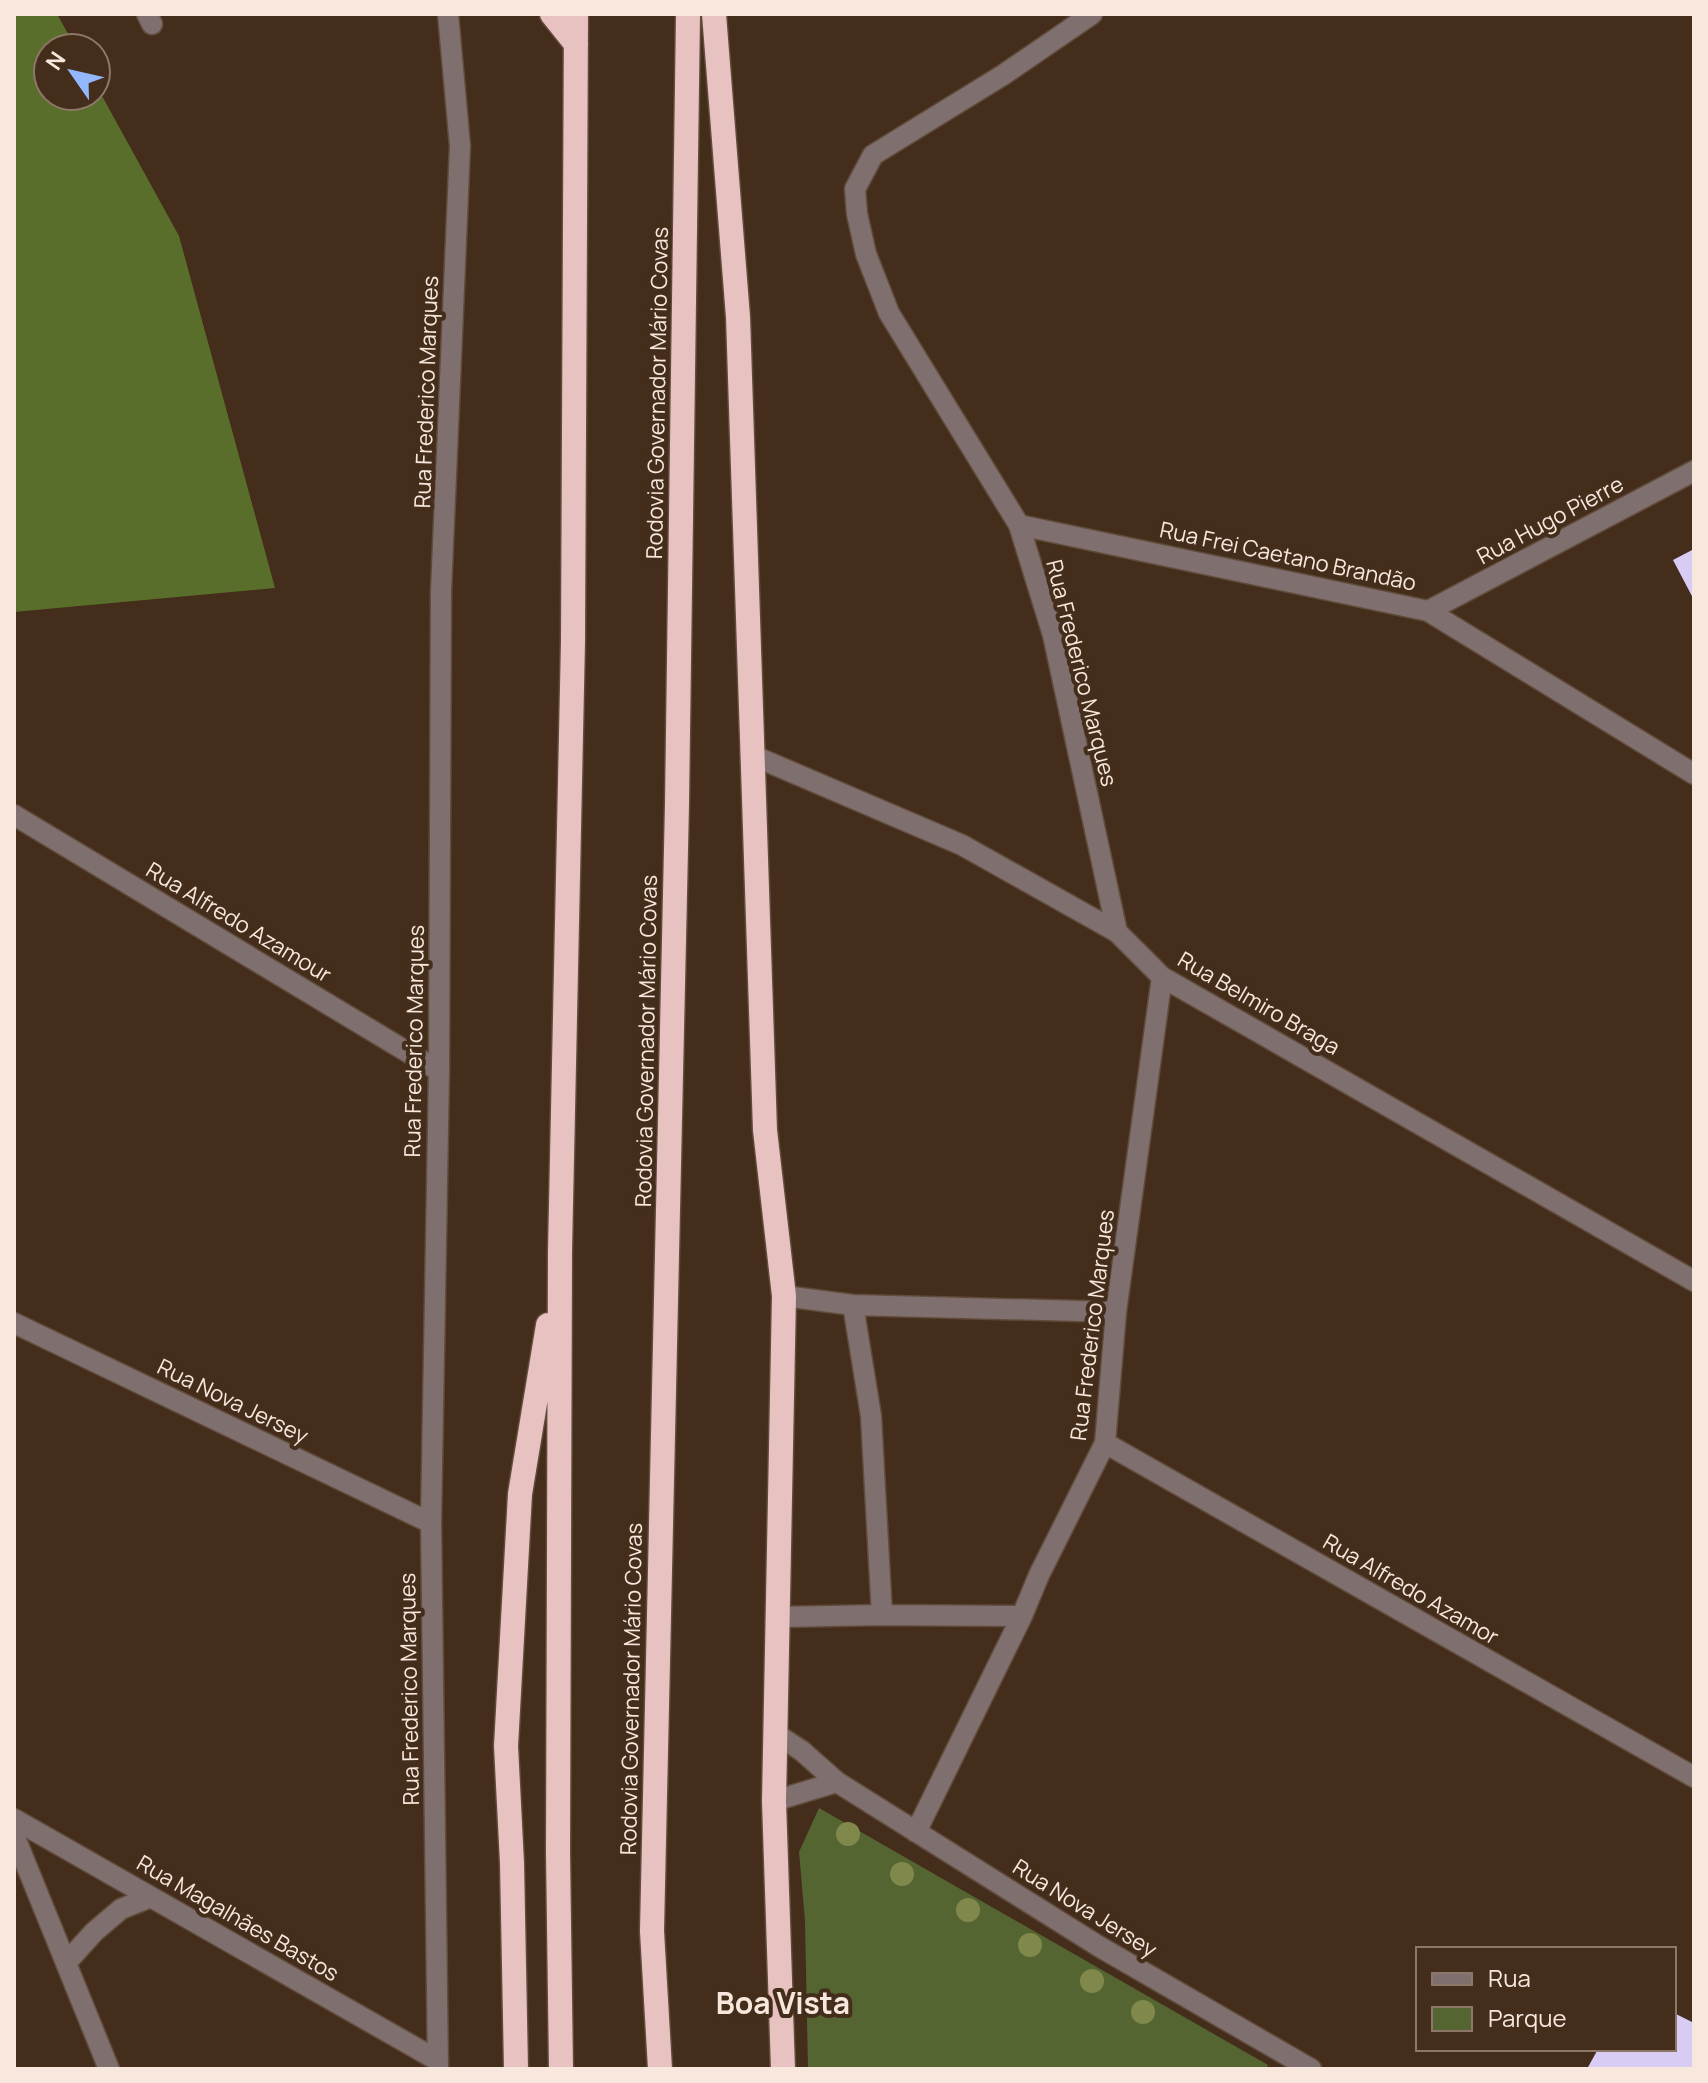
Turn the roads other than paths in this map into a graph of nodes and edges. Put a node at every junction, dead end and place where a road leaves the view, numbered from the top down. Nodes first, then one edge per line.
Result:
1 (448, 14) edge
2 (552, 14) edge
3 (576, 14) edge
4 (688, 14) edge
5 (714, 14) edge
6 (1092, 14) edge
7 (576, 44) junction
8 (1694, 471) edge
9 (1019, 525) junction
10 (1428, 611) junction
11 (754, 756) junction
12 (1694, 774) edge
13 (14, 815) edge
14 (1117, 932) junction
15 (1162, 977) junction
16 (439, 1071) junction
17 (560, 1252) junction
18 (1694, 1281) edge
19 (784, 1296) junction
20 (853, 1305) junction
21 (1116, 1312) junction
22 (14, 1323) edge
23 (1105, 1443) junction
24 (431, 1523) junction
25 (882, 1615) junction
26 (1022, 1616) junction
27 (778, 1617) junction
28 (776, 1734) junction
29 (1694, 1777) edge
30 (837, 1782) junction
31 (774, 1801) junction
32 (14, 1819) edge
33 (916, 1832) junction
34 (14, 1835) edge
35 (151, 1897) junction
36 (66, 1963) junction
37 (438, 2064) edge
38 (1303, 2067) edge
39 (109, 2069) edge
40 (516, 2069) edge
41 (561, 2069) edge
42 (660, 2069) edge
43 (783, 2069) edge

1 - 16 street, Rua Frederico Marques
2 - 7 highway
3 - 7 highway
4 - 42 highway, Rodovia Governador Mário Covas
5 - 11 highway
6 - 9 street, Rua Frederico Marques
7 - 17 highway
8 - 10 street, Rua Hugo Pierre
9 - 10 street, Rua Frei Caetano Brandão
9 - 14 street, Rua Frederico Marques
10 - 12 street, Rua Frei Caetano Brandão
11 - 14 street, Rua Belmiro Braga
11 - 19 highway
13 - 16 street, Rua Alfredo Azamour
14 - 15 street, Rua Belmiro Braga
15 - 18 street, Rua Belmiro Braga
15 - 21 street, Rua Frederico Marques
16 - 24 street, Rua Frederico Marques
17 - 40 highway
17 - 41 highway
19 - 20 street
19 - 27 highway
20 - 21 street
20 - 25 street
21 - 23 street, Rua Frederico Marques
22 - 24 street, Rua Nova Jersey
23 - 26 street, Rua Frederico Marques
23 - 29 street, Rua Alfredo Azamor
24 - 37 street, Rua Frederico Marques
25 - 26 street
25 - 27 street
26 - 33 street, Rua Frederico Marques
27 - 28 highway
28 - 30 street, Rua Nova Jersey
28 - 31 highway
30 - 31 street
30 - 33 street, Rua Nova Jersey
31 - 43 highway
32 - 35 street, Rua Magalhães Bastos
33 - 38 street, Rua Nova Jersey
34 - 36 street
35 - 36 street
35 - 37 street, Rua Magalhães Bastos
36 - 39 street

